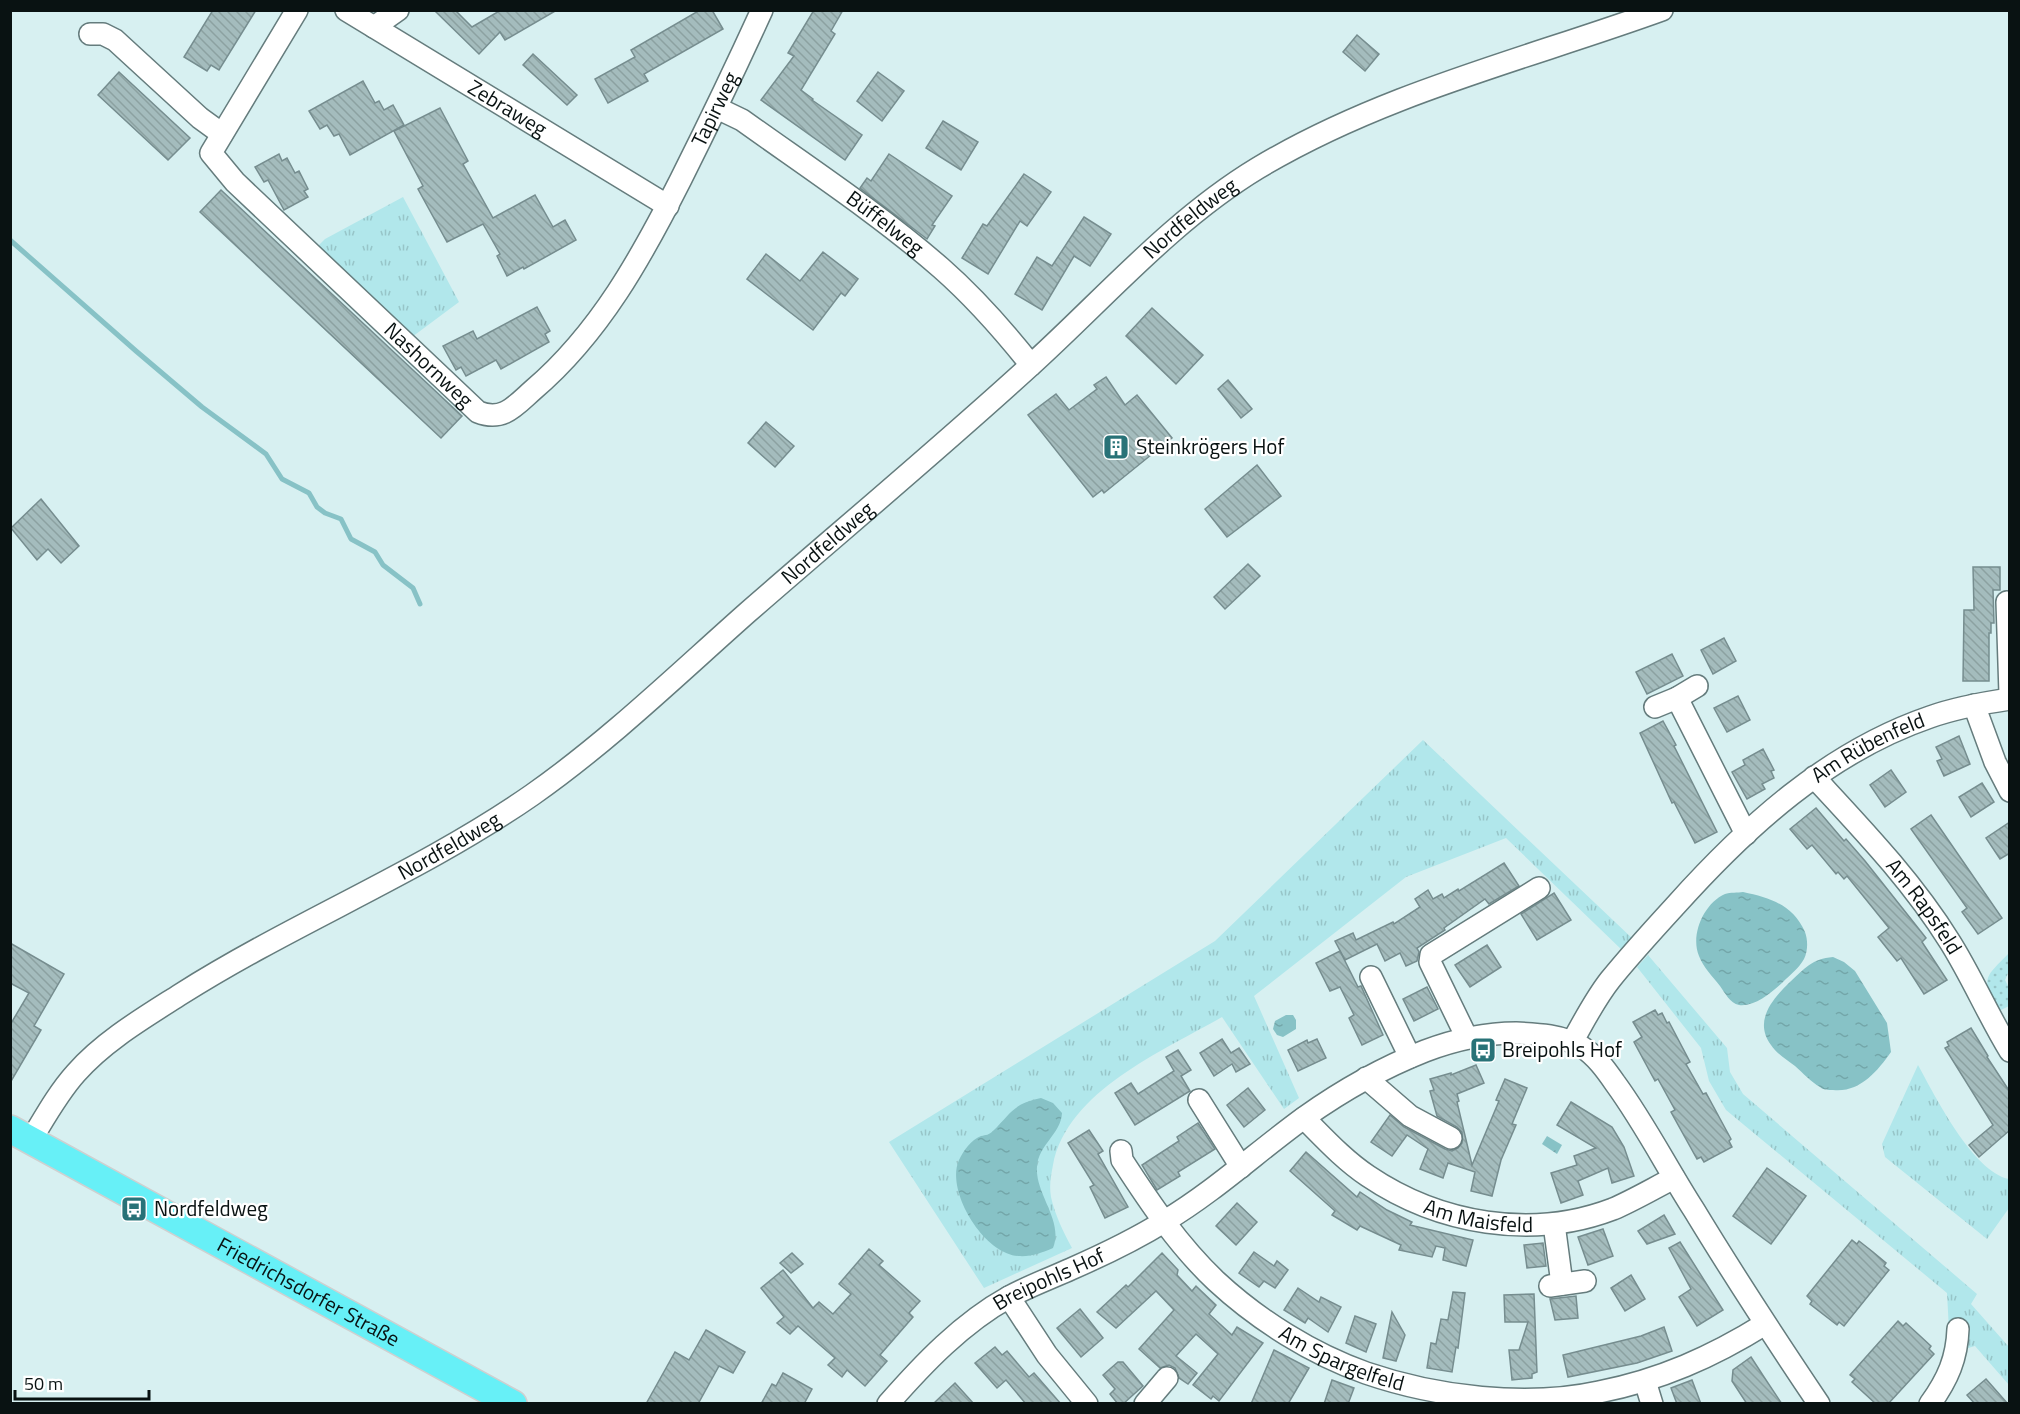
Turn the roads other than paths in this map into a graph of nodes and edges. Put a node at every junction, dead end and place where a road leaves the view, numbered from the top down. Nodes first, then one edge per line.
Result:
1 (297, 10) edge
2 (346, 10) edge
3 (398, 10) edge
4 (762, 10) edge
5 (1662, 10) edge
6 (374, 27) junction
7 (90, 34) dead end
8 (717, 108) junction
9 (222, 134) junction
10 (668, 206) junction
11 (1031, 366) junction
12 (2007, 602) dead end
13 (1697, 686) dead end
14 (2010, 694) edge
15 (1677, 698) junction
16 (2010, 699) edge
17 (1974, 705) junction
18 (1654, 707) dead end
19 (1814, 777) junction
20 (2010, 791) edge
21 (1746, 834) junction
22 (1539, 888) dead end
23 (1371, 976) dead end
24 (1467, 1038) junction
25 (1572, 1042) junction
26 (2010, 1050) edge
27 (1410, 1057) junction
28 (1366, 1078) junction
29 (1199, 1100) dead end
30 (1304, 1118) junction
31 (21, 1134) edge
32 (1451, 1138) dead end
33 (1121, 1151) dead end
34 (1241, 1167) junction
35 (1674, 1178) junction
36 (1163, 1222) junction
37 (1554, 1224) junction
38 (1585, 1281) dead end
39 (1009, 1297) junction
40 (1765, 1324) junction
41 (1958, 1329) dead end
42 (1167, 1378) dead end
43 (1645, 1380) junction
44 (513, 1404) edge
45 (888, 1404) edge
46 (1088, 1404) edge
47 (1145, 1404) edge
48 (1652, 1404) edge
49 (1819, 1404) edge
50 (1930, 1404) edge

1 - 9 street, Nashornweg
2 - 6 street, Zebraweg
3 - 6 street
4 - 8 street, Tapirweg
5 - 11 street, Nordfeldweg
6 - 10 street, Zebraweg
7 - 9 street
8 - 10 street, Tapirweg
8 - 11 street, Büffelweg
9 - 10 street, Nashornweg
11 - 31 street, Nordfeldweg
12 - 14 street
13 - 15 street
15 - 18 street
15 - 21 street
16 - 17 street, Am Rübenfeld
17 - 19 street, Am Rübenfeld
17 - 20 street
19 - 21 street, Am Rübenfeld
19 - 26 street, Am Rapsfeld
21 - 25 street, Am Rübenfeld
22 - 24 street
23 - 27 street
24 - 25 street, Breipohls Hof
24 - 27 street, Breipohls Hof
25 - 35 street, Breipohls Hof
27 - 28 street, Breipohls Hof
28 - 30 street, Breipohls Hof
28 - 32 street
29 - 34 street
30 - 34 street, Breipohls Hof
30 - 37 street, Am Maisfeld
31 - 44 main road, Friedrichsdorfer Straße
33 - 36 street, Am Spargelfeld
34 - 36 street, Breipohls Hof
35 - 37 street, Am Maisfeld
35 - 40 street, Breipohls Hof
36 - 39 street, Breipohls Hof
36 - 43 street, Am Spargelfeld
37 - 38 street
39 - 45 street, Breipohls Hof
39 - 46 street
40 - 43 street, Am Spargelfeld
40 - 49 street, Breipohls Hof
41 - 50 street
42 - 47 street
43 - 48 street

